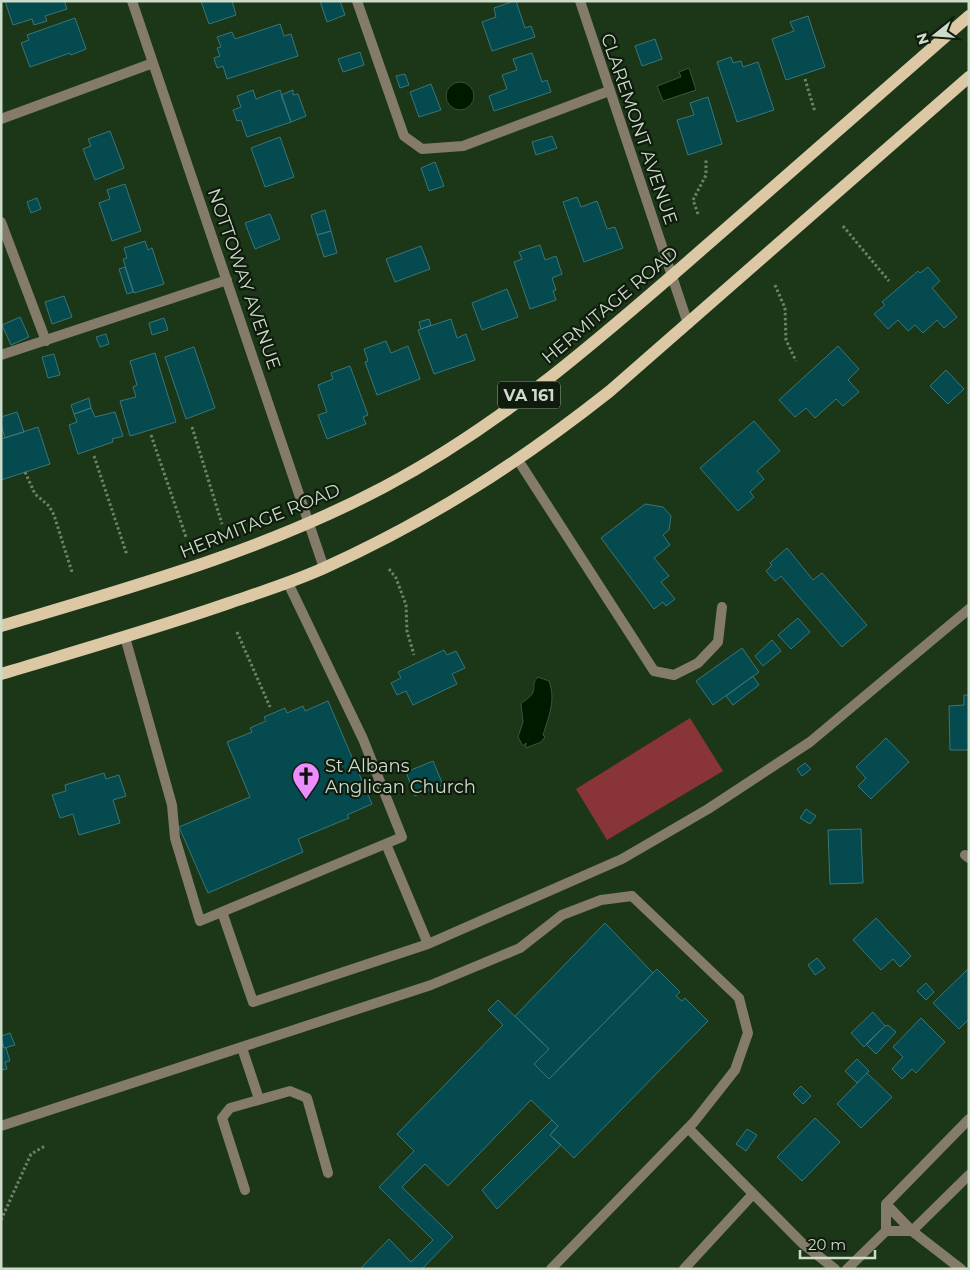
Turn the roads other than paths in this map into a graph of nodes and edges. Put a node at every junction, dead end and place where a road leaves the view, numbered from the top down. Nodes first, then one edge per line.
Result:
1 (132, 1) edge
2 (357, 1) edge
3 (580, 1) edge
4 (969, 16) edge
5 (153, 63) junction
6 (966, 84) edge
7 (609, 91) junction
8 (1, 119) edge
9 (1, 222) edge
10 (672, 276) junction
11 (227, 280) junction
12 (688, 324) junction
13 (46, 341) junction
14 (1, 355) edge
15 (518, 460) junction
16 (308, 523) junction
17 (324, 568) junction
18 (288, 583) junction
19 (722, 607) dead end
20 (969, 609) edge
21 (1, 626) edge
22 (125, 636) junction
23 (1, 674) edge
24 (386, 844) junction
25 (222, 912) junction
26 (428, 944) junction
27 (242, 1048) junction
28 (259, 1100) junction
29 (969, 1119) edge
30 (1, 1126) edge
31 (688, 1128) junction
32 (328, 1173) dead end
33 (969, 1174) edge
34 (245, 1190) dead end
35 (753, 1194) junction
36 (886, 1204) junction
37 (886, 1231) junction
38 (912, 1231) junction
39 (551, 1269) edge
40 (684, 1269) edge
41 (835, 1269) edge
42 (847, 1269) edge
43 (962, 1269) edge

1 - 5 street, NOTTOWAY AVENUE
2 - 7 street
3 - 7 street, CLAREMONT AVENUE
4 - 10 main road, HERMITAGE ROAD / VA 161
5 - 8 street
5 - 11 street, NOTTOWAY AVENUE
6 - 12 main road, VA 161
7 - 10 street, CLAREMONT AVENUE
9 - 13 street
10 - 12 street, CLAREMONT AVENUE
10 - 16 main road, HERMITAGE ROAD / VA 161
11 - 13 street
11 - 16 street, NOTTOWAY AVENUE
12 - 15 main road, VA 161
13 - 14 street
15 - 17 main road, VA 161
15 - 19 street
16 - 17 street, NOTTOWAY AVENUE
16 - 21 main road, HERMITAGE ROAD / VA 161
17 - 18 main road, VA 161
18 - 22 main road, VA 161
18 - 24 street
20 - 26 street
22 - 23 main road, VA 161
22 - 25 street
24 - 25 street
24 - 26 street
25 - 26 street
27 - 28 street
27 - 30 street
27 - 31 street
28 - 32 street
28 - 34 street
29 - 36 street
31 - 35 street
31 - 39 street
33 - 38 street
35 - 40 street
35 - 41 street
36 - 37 street
36 - 38 street
37 - 38 street
37 - 42 street
38 - 43 street

